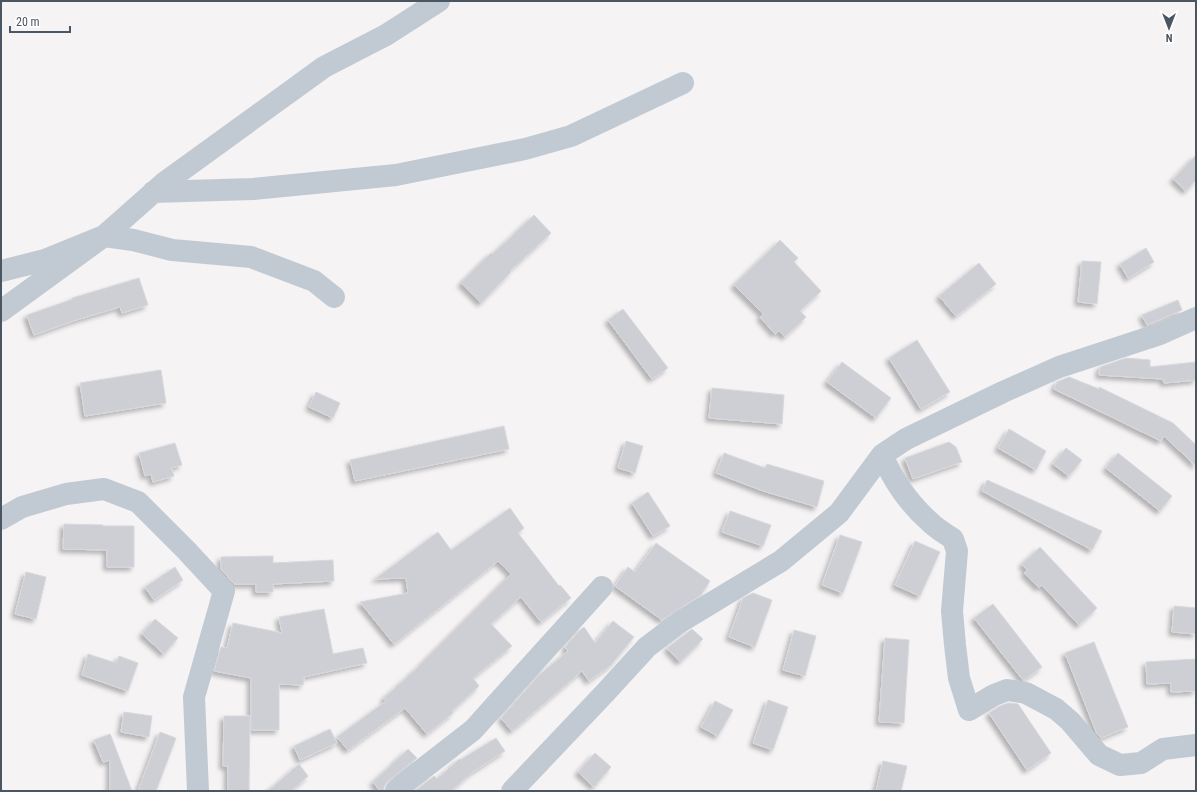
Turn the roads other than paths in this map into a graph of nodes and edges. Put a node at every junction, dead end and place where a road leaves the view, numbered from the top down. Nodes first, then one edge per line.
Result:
1 (438, 1) edge
2 (682, 83) dead end
3 (153, 192) junction
4 (104, 236) junction
5 (1, 271) edge
6 (334, 297) dead end
7 (1, 311) edge
8 (1196, 318) edge
9 (882, 455) junction
10 (1, 519) edge
11 (602, 588) dead end
12 (1196, 728) edge
13 (1196, 745) edge
14 (1173, 748) junction
15 (198, 791) edge
16 (396, 791) edge
17 (512, 791) edge

1 - 3 street
2 - 3 street
3 - 4 street
4 - 5 street
4 - 6 street
4 - 7 street
8 - 9 street
9 - 14 street
9 - 17 street
10 - 15 street
11 - 16 street
12 - 14 street
13 - 14 street

